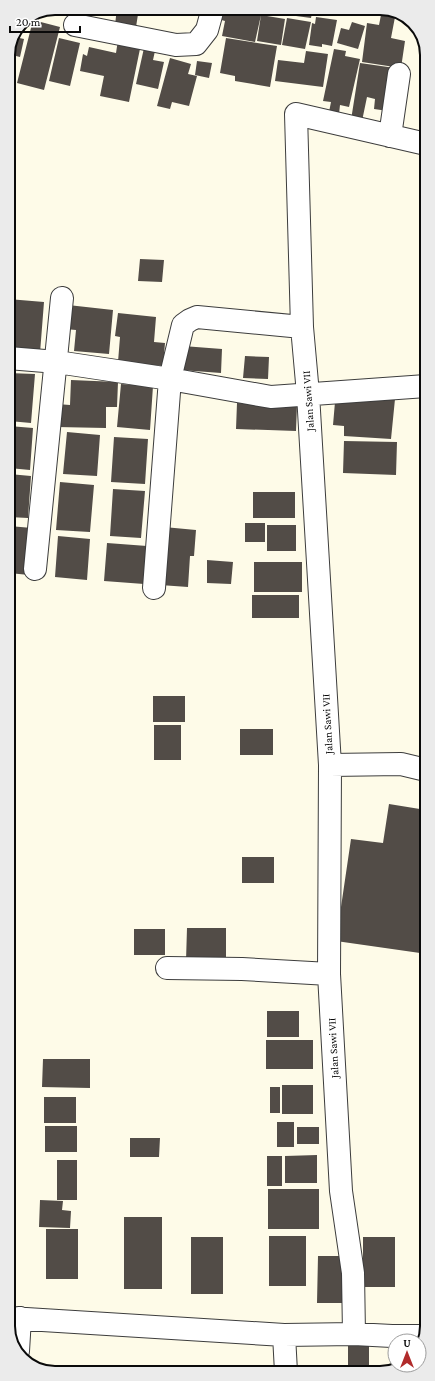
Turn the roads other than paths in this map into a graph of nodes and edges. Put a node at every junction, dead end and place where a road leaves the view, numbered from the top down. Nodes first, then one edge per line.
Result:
1 (211, 15) edge
2 (75, 25) dead end
3 (399, 74) dead end
4 (390, 136) junction
5 (420, 143) edge
6 (62, 298) dead end
7 (302, 326) junction
8 (15, 359) edge
9 (57, 362) junction
10 (170, 379) junction
11 (420, 386) edge
12 (308, 394) junction
13 (35, 569) dead end
14 (154, 588) dead end
15 (330, 765) junction
16 (420, 769) edge
17 (167, 968) dead end
18 (329, 974) junction
19 (15, 1318) edge
20 (354, 1334) junction
21 (284, 1335) junction
22 (387, 1336) edge
23 (17, 1338) edge
24 (286, 1366) edge

1 - 2 street
3 - 4 street
4 - 5 street
4 - 7 street, Jalan Sawi VII
6 - 9 street
7 - 10 street
7 - 12 street, Jalan Sawi VII
8 - 9 street
9 - 10 street
9 - 13 street
10 - 12 street
10 - 14 street
11 - 12 street
12 - 15 street, Jalan Sawi VII
15 - 16 street
15 - 18 street, Jalan Sawi VII
17 - 18 street
18 - 20 street, Jalan Sawi VII
19 - 21 street
19 - 23 street
20 - 21 street
20 - 22 street
21 - 24 street

